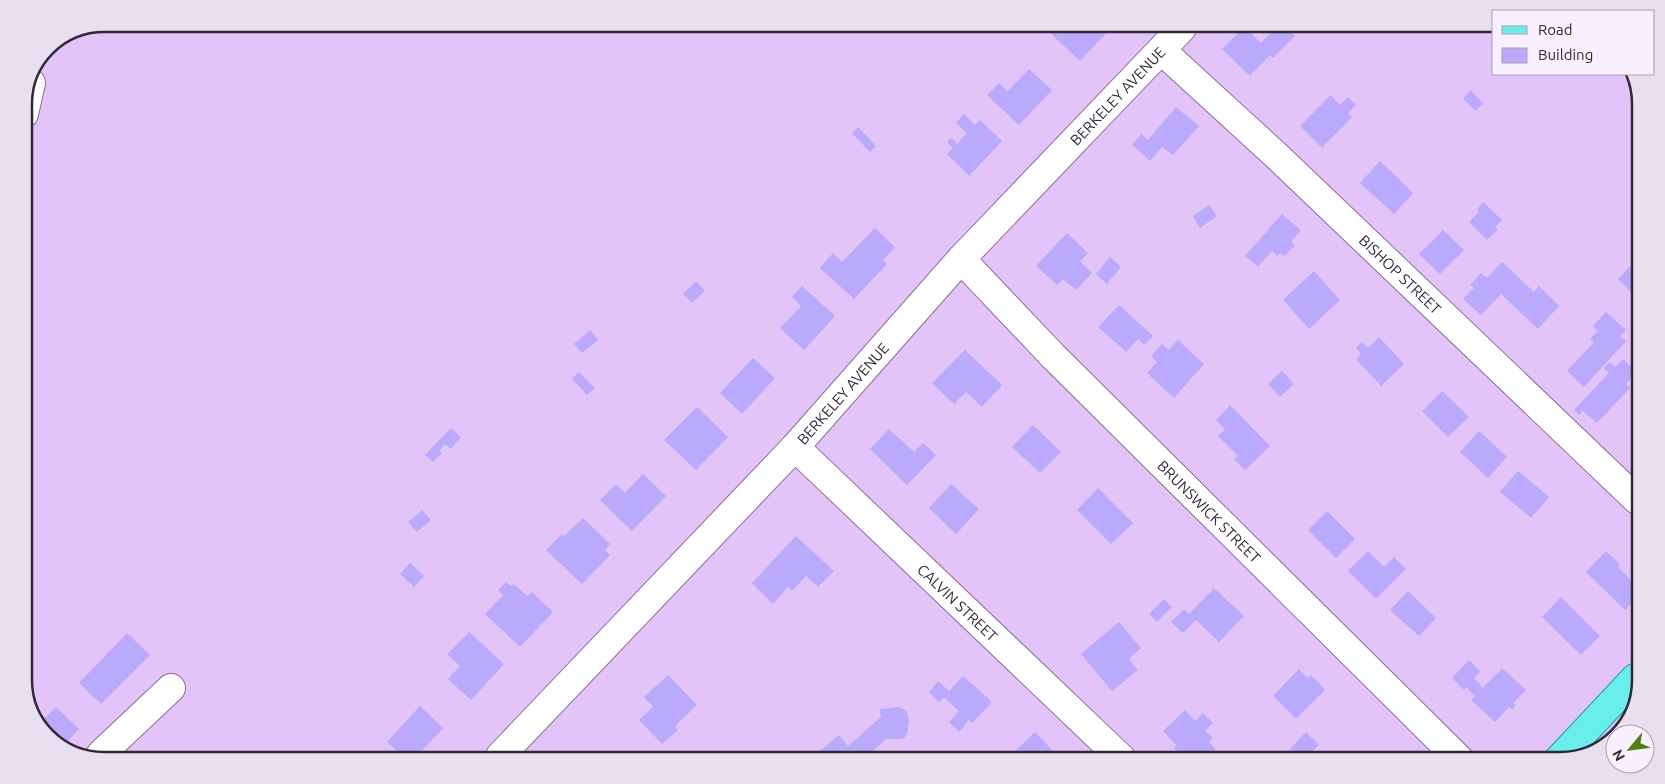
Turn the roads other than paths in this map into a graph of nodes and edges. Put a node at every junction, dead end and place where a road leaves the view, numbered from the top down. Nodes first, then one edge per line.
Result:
1 (1178, 32) edge
2 (1161, 50) junction
3 (961, 259) junction
4 (795, 447) junction
5 (1632, 495) edge
6 (1632, 681) edge
7 (171, 688) dead end
8 (1566, 751) edge
9 (103, 752) edge
10 (504, 752) edge
11 (1115, 752) edge
12 (1452, 752) edge

1 - 2 street, BERKELEY AVENUE
2 - 3 street, BERKELEY AVENUE
2 - 5 street, BISHOP STREET
3 - 4 street, BERKELEY AVENUE
3 - 12 street, BRUNSWICK STREET
4 - 10 street, BERKELEY AVENUE
4 - 11 street, CALVIN STREET
6 - 8 main road
7 - 9 street

